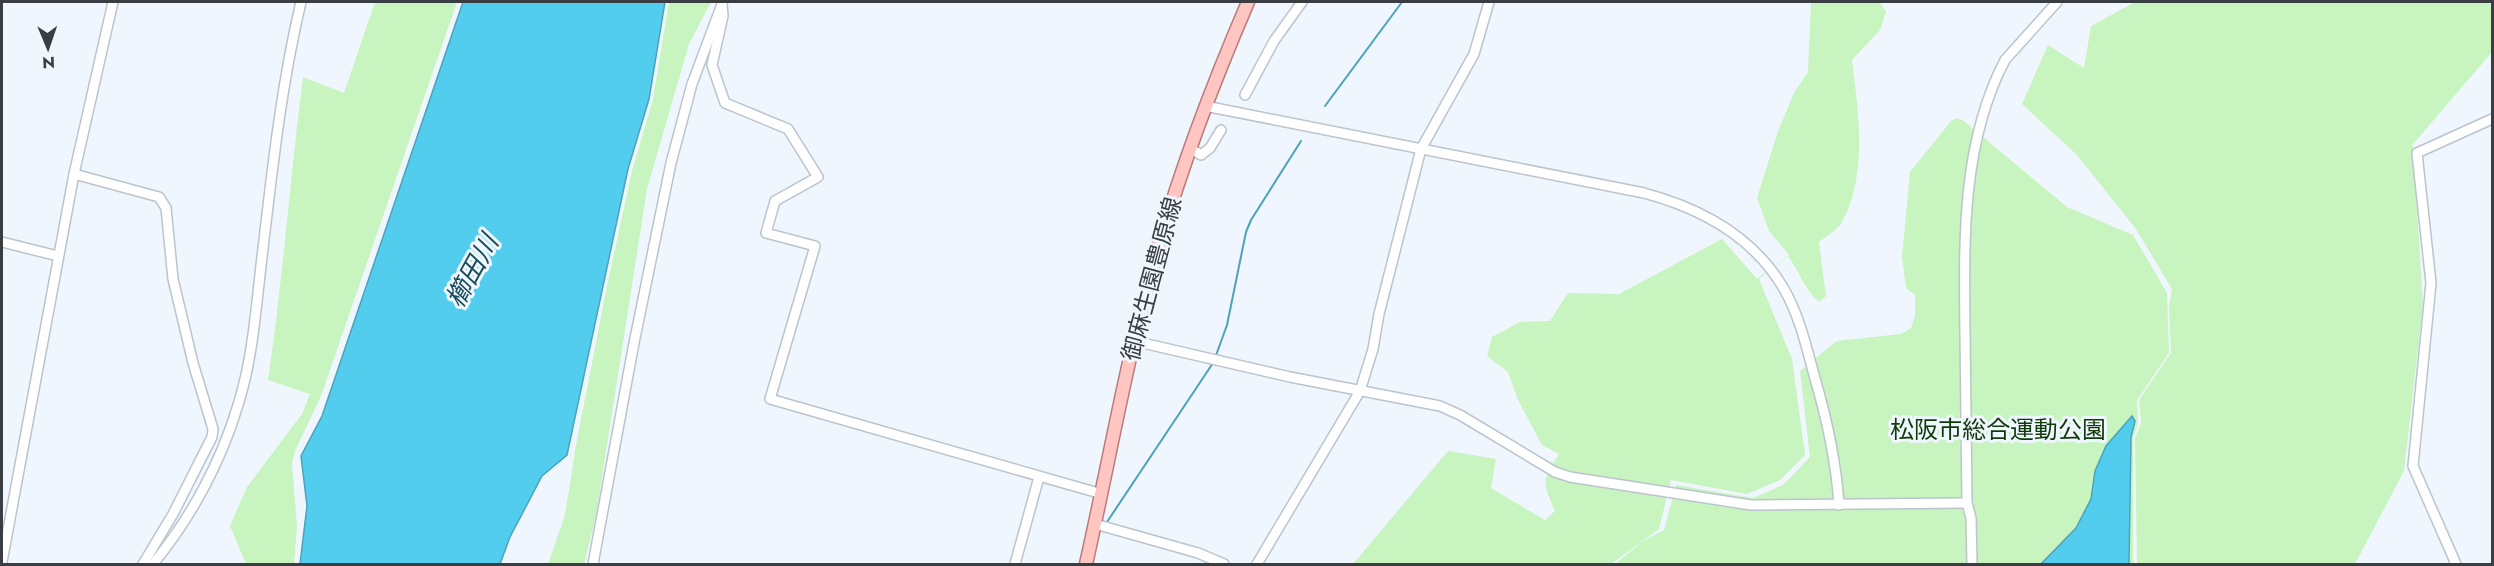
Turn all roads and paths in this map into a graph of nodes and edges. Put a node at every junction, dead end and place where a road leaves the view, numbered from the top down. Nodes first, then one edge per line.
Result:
1 (113, 2) edge
2 (301, 2) edge
3 (1248, 2) edge
4 (1301, 2) edge
5 (1489, 2) edge
6 (2058, 2) edge
7 (722, 3) edge
8 (1245, 95) dead end
9 (1204, 105) junction
10 (2493, 119) edge
11 (1221, 130) dead end
12 (1190, 148) junction
13 (1421, 149) junction
14 (74, 174) junction
15 (2, 242) edge
16 (58, 256) junction
17 (1134, 341) junction
18 (1360, 391) junction
19 (1039, 477) junction
20 (1102, 494) junction
21 (1967, 503) junction
22 (1839, 505) junction
23 (1095, 524) junction
24 (3, 541) edge
25 (2, 562) edge
26 (143, 564) edge
27 (153, 564) edge
28 (593, 564) edge
29 (1015, 564) edge
30 (1086, 564) edge
31 (1224, 564) edge
32 (1257, 564) edge
33 (1972, 564) edge
34 (2456, 564) edge

1 - 14 street
2 - 27 street
3 - 9 main road, 御麻生園豊原線
4 - 8 street
5 - 13 street
6 - 21 street
7 - 19 street
7 - 28 street
9 - 12 main road, 御麻生園豊原線
9 - 13 street
10 - 34 street
11 - 12 street
12 - 17 main road, 御麻生園豊原線
13 - 18 street
13 - 22 street
14 - 16 street
14 - 26 street
15 - 16 street
16 - 24 street
17 - 18 street
17 - 20 main road, 御麻生園豊原線
18 - 22 street
18 - 32 street
19 - 20 street
19 - 29 street
20 - 23 main road, 御麻生園豊原線
21 - 22 street
21 - 33 street
23 - 30 main road, 御麻生園豊原線
23 - 31 street
24 - 25 street

